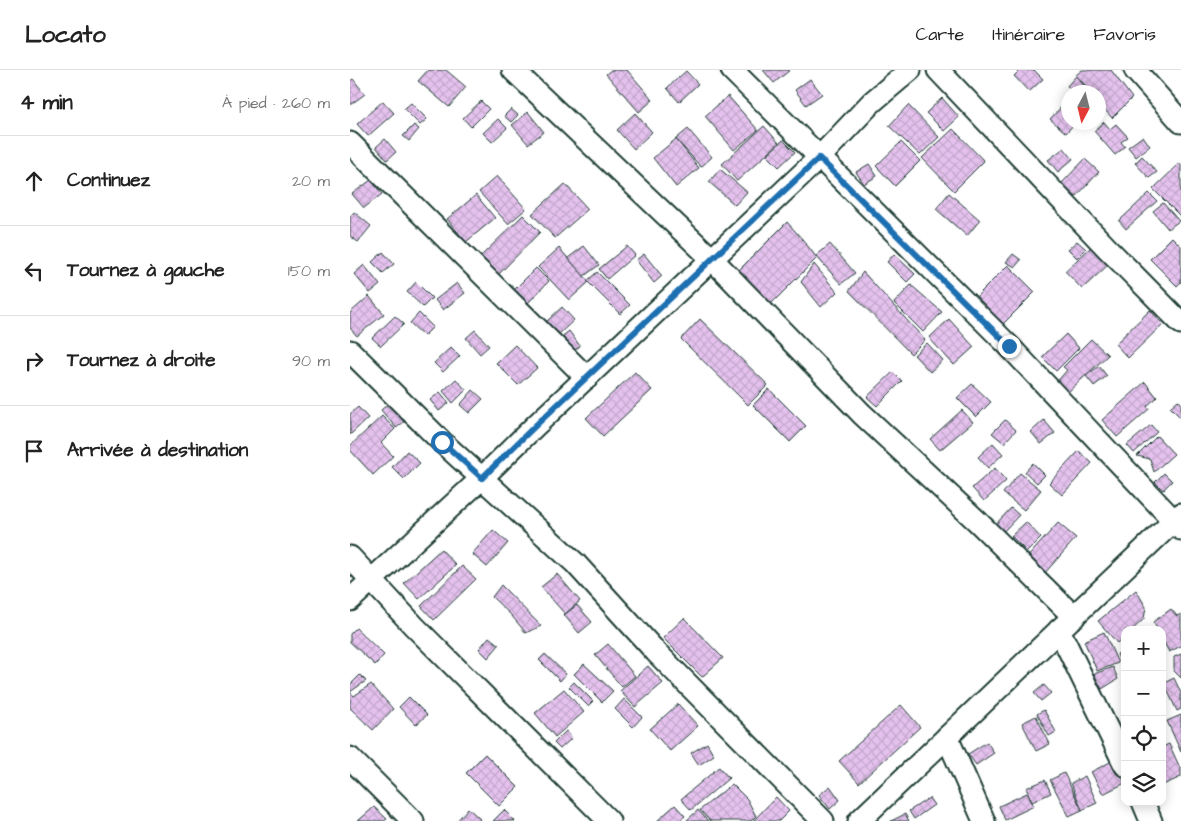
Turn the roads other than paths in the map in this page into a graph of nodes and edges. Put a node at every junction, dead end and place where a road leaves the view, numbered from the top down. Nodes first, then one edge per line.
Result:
1 (513, 70) edge
2 (732, 70) edge
3 (910, 70) edge
4 (938, 70) edge
5 (1135, 70) edge
6 (1181, 122) edge
7 (350, 144) edge
8 (819, 158) junction
9 (712, 259) junction
10 (1181, 323) edge
11 (350, 351) edge
12 (587, 378) junction
13 (482, 478) junction
14 (1179, 521) edge
15 (350, 557) edge
16 (372, 580) junction
17 (350, 600) edge
18 (1067, 623) junction
19 (947, 737) junction
20 (350, 758) edge
21 (1124, 761) edge
22 (1145, 806) edge
23 (413, 821) edge
24 (609, 821) edge
25 (823, 821) edge
26 (859, 821) edge
27 (984, 821) edge
28 (1151, 821) edge

1 - 9 street
2 - 8 street
3 - 8 street
4 - 10 street
5 - 6 street
7 - 12 street
8 - 9 street
8 - 14 street
9 - 12 street
9 - 18 street
11 - 13 street
12 - 13 street
13 - 16 street
13 - 25 street
14 - 18 street
15 - 16 street
16 - 17 street
16 - 24 street
18 - 19 street
18 - 21 street
19 - 26 street
19 - 27 street
20 - 23 street
22 - 28 street

